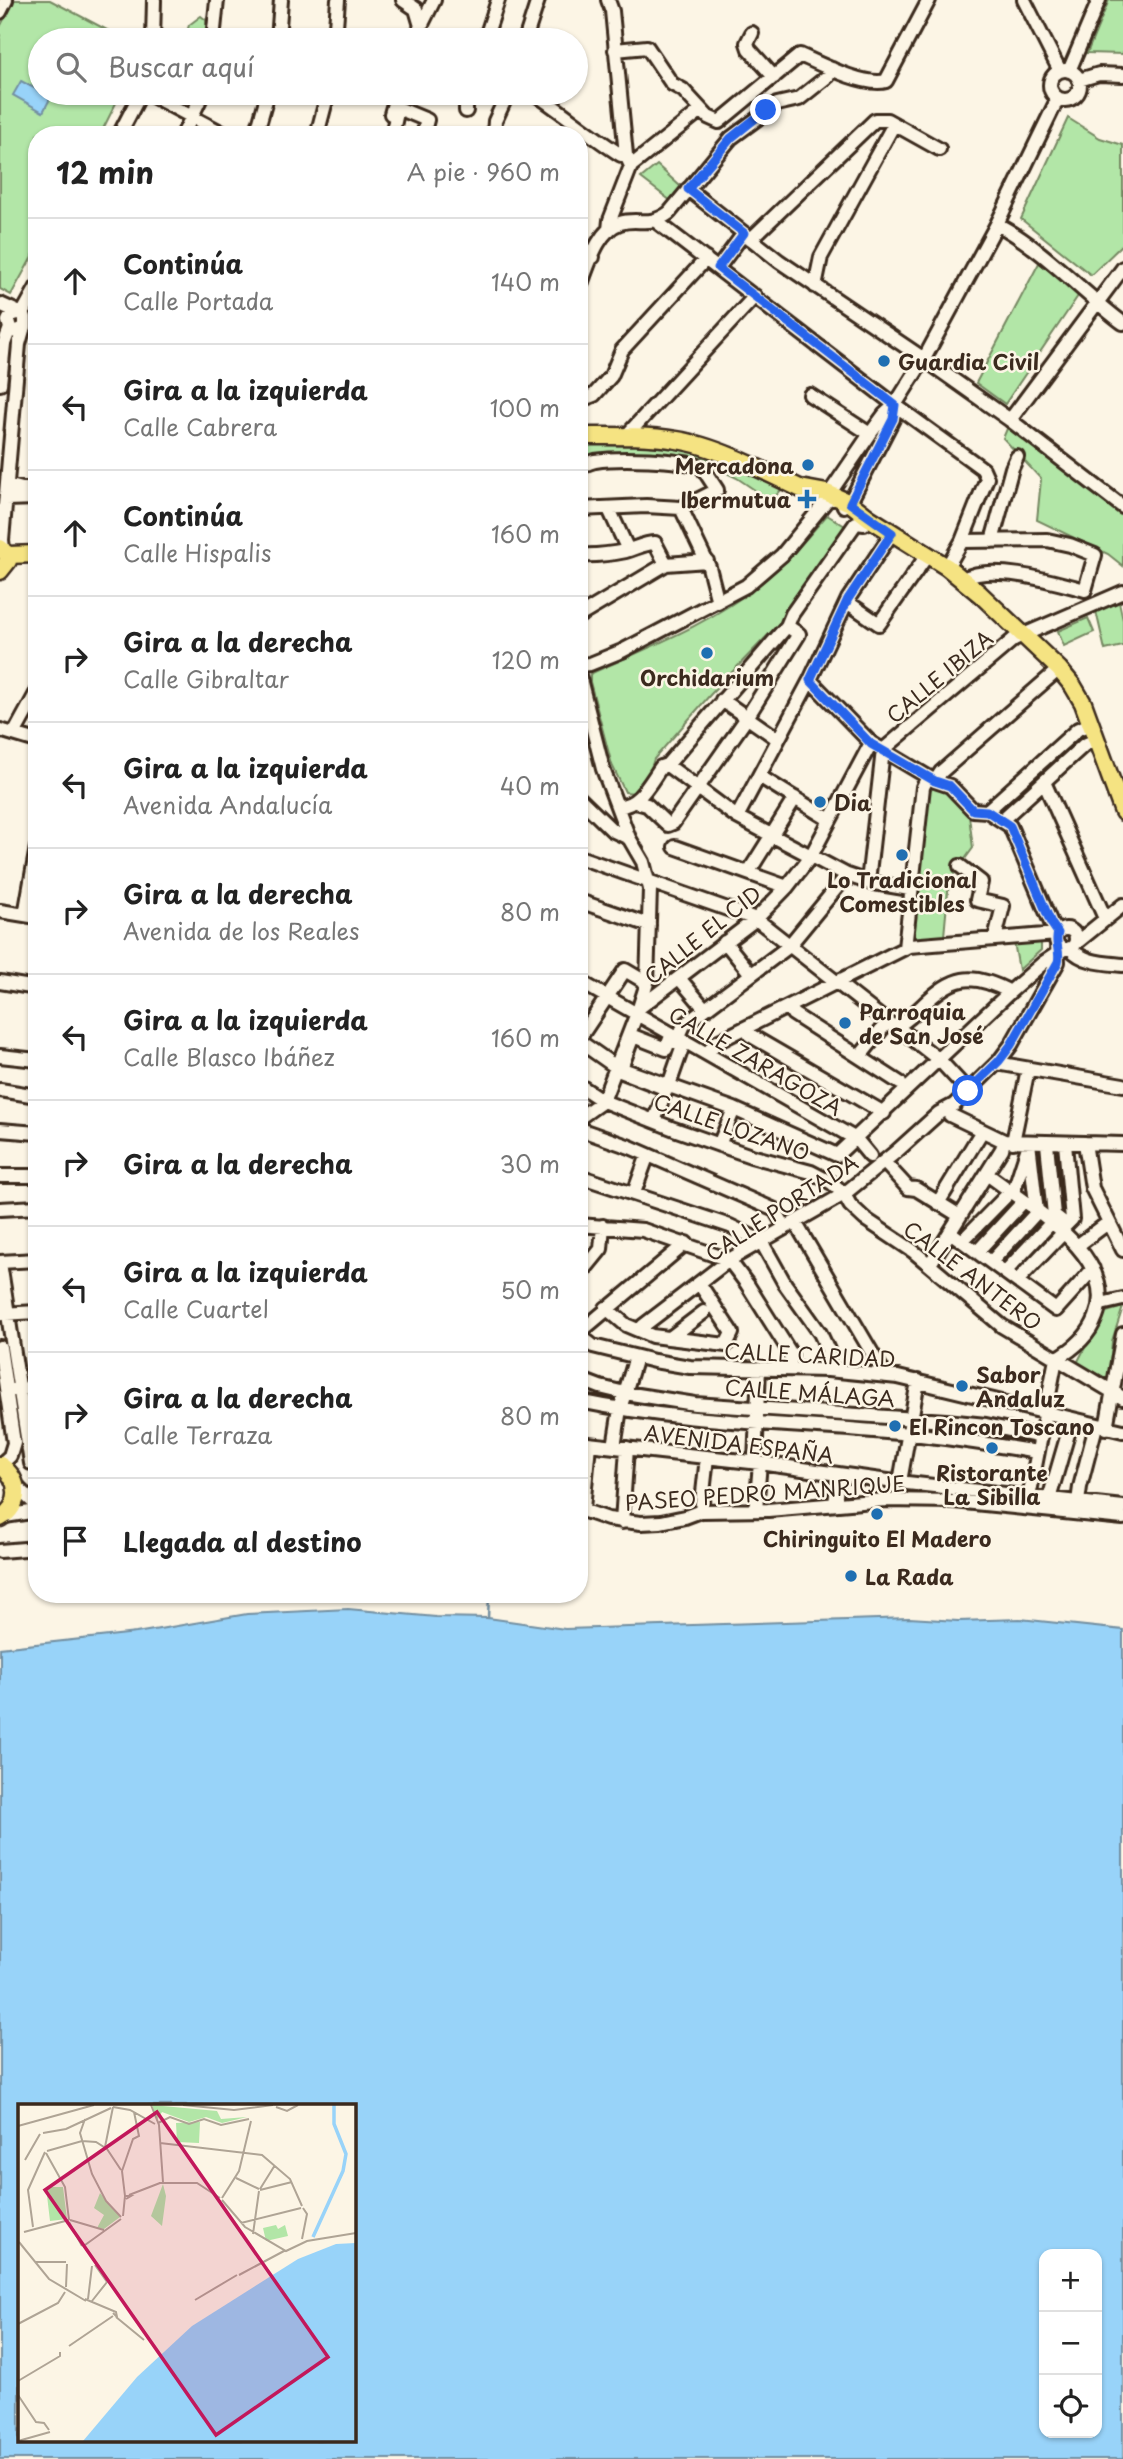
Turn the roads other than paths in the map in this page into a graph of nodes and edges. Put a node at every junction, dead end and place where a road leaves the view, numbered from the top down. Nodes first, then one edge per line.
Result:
1 (6, 0) edge
2 (154, 0) edge
3 (217, 0) edge
4 (281, 0) edge
5 (338, 0) edge
6 (403, 0) edge
7 (498, 0) edge
8 (538, 0) edge
9 (608, 0) edge
10 (929, 0) edge
11 (1024, 0) edge
12 (1100, 0) edge
13 (433, 3) edge
14 (416, 9) junction
15 (0, 12) edge
16 (421, 26) joint
17 (153, 28) edge
18 (214, 28) edge
19 (279, 28) edge
20 (336, 28) edge
21 (489, 28) edge
22 (529, 28) edge
23 (751, 33) dead end
24 (615, 50) junction
25 (832, 69) junction
26 (1069, 74) junction
27 (1123, 75) edge
28 (775, 77) junction
29 (1058, 98) junction
30 (135, 105) edge
31 (170, 105) edge
32 (198, 105) edge
33 (265, 105) edge
34 (325, 105) edge
35 (394, 105) edge
36 (467, 105) edge
37 (502, 105) edge
38 (552, 105) edge
39 (466, 111) dead end
40 (700, 111) junction
41 (192, 117) junction
42 (894, 124) junction
43 (124, 126) edge
44 (188, 126) edge
45 (209, 126) edge
46 (259, 126) edge
47 (319, 126) edge
48 (388, 126) edge
49 (393, 126) edge
50 (426, 126) edge
51 (495, 126) edge
52 (578, 126) edge
53 (588, 135) edge
54 (939, 149) dead end
55 (629, 160) junction
56 (688, 189) junction
57 (657, 222) junction
58 (997, 224) junction
59 (609, 230) junction
60 (748, 236) junction
61 (588, 252) edge
62 (593, 257) junction
63 (706, 259) junction
64 (588, 268) edge
65 (718, 268) junction
66 (1123, 268) edge
67 (815, 286) junction
68 (755, 296) junction
69 (1096, 303) junction
70 (0, 304) edge
71 (28, 305) edge
72 (1123, 323) edge
73 (18, 324) edge
74 (924, 359) junction
75 (0, 384) edge
76 (810, 395) dead end
77 (588, 397) edge
78 (895, 405) junction
79 (1010, 421) junction
80 (870, 434) junction
81 (588, 436) edge
82 (626, 436) junction
83 (1017, 457) dead end
84 (588, 463) edge
85 (7, 485) junction
86 (28, 489) edge
87 (28, 498) edge
88 (6, 499) junction
89 (836, 501) junction
90 (1123, 507) edge
91 (681, 508) junction
92 (588, 509) edge
93 (609, 509) junction
94 (870, 519) junction
95 (892, 533) junction
96 (962, 541) junction
97 (992, 541) junction
98 (628, 550) junction
99 (928, 554) junction
100 (28, 556) edge
101 (588, 556) edge
102 (28, 560) edge
103 (3, 561) edge
104 (707, 561) junction
105 (666, 564) junction
106 (947, 567) junction
107 (964, 579) junction
108 (1085, 590) junction
109 (1123, 592) edge
110 (718, 602) junction
111 (847, 602) junction
112 (1092, 606) junction
113 (588, 611) edge
114 (787, 626) junction
115 (1022, 634) junction
116 (588, 664) edge
117 (1059, 669) junction
118 (810, 680) junction
119 (722, 700) junction
120 (28, 708) edge
121 (746, 719) junction
122 (1091, 723) junction
123 (0, 730) edge
124 (588, 730) edge
125 (14, 734) junction
126 (28, 738) edge
127 (778, 739) junction
128 (1096, 740) junction
129 (877, 747) junction
130 (667, 765) junction
131 (759, 776) junction
132 (932, 779) junction
133 (1044, 782) junction
134 (697, 789) junction
135 (795, 798) junction
136 (636, 802) junction
137 (617, 806) junction
138 (588, 807) edge
139 (987, 811) junction
140 (1123, 812) edge
141 (737, 817) junction
142 (830, 820) junction
143 (1002, 820) junction
144 (772, 836) junction
145 (629, 838) junction
146 (675, 847) dead end
147 (811, 856) junction
148 (588, 860) edge
149 (960, 866) dead end
150 (748, 873) junction
151 (847, 875) junction
152 (868, 882) junction
153 (650, 883) junction
154 (788, 887) junction
155 (911, 889) junction
156 (588, 904) edge
157 (0, 911) edge
158 (1114, 911) edge
159 (28, 916) edge
160 (755, 919) junction
161 (649, 925) junction
162 (1038, 934) junction
163 (995, 938) junction
164 (1064, 941) junction
165 (725, 942) junction
166 (788, 947) junction
167 (905, 948) junction
168 (1044, 963) junction
169 (1123, 965) edge
170 (751, 974) junction
171 (679, 978) junction
172 (1025, 978) junction
173 (0, 982) edge
174 (647, 983) junction
175 (836, 983) junction
176 (588, 986) edge
177 (28, 987) edge
178 (1010, 992) junction
179 (1040, 992) junction
180 (606, 997) junction
181 (789, 1007) junction
182 (705, 1009) junction
183 (638, 1011) junction
184 (891, 1023) junction
185 (588, 1026) edge
186 (745, 1029) junction
187 (679, 1036) junction
188 (588, 1046) edge
189 (708, 1053) junction
190 (0, 1056) edge
191 (860, 1056) junction
192 (28, 1059) edge
193 (999, 1061) junction
194 (941, 1062) junction
195 (619, 1068) junction
196 (1028, 1069) junction
197 (906, 1084) junction
198 (1123, 1085) edge
199 (666, 1086) junction
200 (0, 1090) edge
201 (588, 1091) edge
202 (968, 1091) junction
203 (28, 1095) edge
204 (603, 1101) junction
205 (734, 1109) junction
206 (947, 1110) junction
207 (588, 1112) edge
208 (884, 1113) junction
209 (654, 1121) junction
210 (0, 1129) edge
211 (982, 1131) junction
212 (28, 1132) edge
213 (588, 1132) edge
214 (856, 1139) junction
215 (1009, 1141) junction
216 (1029, 1143) junction
217 (1085, 1143) junction
218 (1047, 1144) junction
219 (1065, 1144) junction
220 (1123, 1144) edge
221 (719, 1145) junction
222 (648, 1157) junction
223 (876, 1161) junction
224 (987, 1174) junction
225 (0, 1176) edge
226 (28, 1176) edge
227 (588, 1179) edge
228 (1010, 1192) junction
229 (634, 1193) junction
230 (844, 1194) junction
231 (1024, 1202) junction
232 (938, 1203) junction
233 (28, 1207) edge
234 (0, 1209) edge
235 (1037, 1212) junction
236 (960, 1216) junction
237 (1109, 1222) junction
238 (588, 1225) edge
239 (790, 1225) junction
240 (603, 1226) junction
241 (1061, 1227) junction
242 (950, 1232) junction
243 (761, 1241) junction
244 (962, 1241) junction
245 (686, 1243) junction
246 (1077, 1246) junction
247 (1123, 1250) edge
248 (977, 1252) junction
249 (28, 1260) edge
250 (729, 1260) junction
251 (0, 1262) edge
252 (991, 1262) junction
253 (930, 1264) junction
254 (588, 1265) edge
255 (1093, 1269) junction
256 (1005, 1272) junction
257 (1017, 1281) junction
258 (699, 1283) junction
259 (1123, 1299) edge
260 (1101, 1304) junction
261 (606, 1308) junction
262 (704, 1312) dead end
263 (28, 1313) edge
264 (4, 1314) edge
265 (588, 1323) edge
266 (645, 1334) junction
267 (670, 1338) junction
268 (1122, 1339) edge
269 (588, 1340) edge
270 (0, 1347) edge
271 (636, 1357) junction
272 (1056, 1359) junction
273 (759, 1368) junction
274 (790, 1369) junction
275 (828, 1370) junction
276 (885, 1375) junction
277 (918, 1381) junction
278 (588, 1382) edge
279 (28, 1388) edge
280 (13, 1390) junction
281 (625, 1393) junction
282 (1118, 1394) edge
283 (588, 1403) edge
284 (757, 1407) junction
285 (620, 1409) junction
286 (816, 1412) junction
287 (10, 1413) junction
288 (1046, 1414) junction
289 (911, 1418) junction
290 (24, 1419) junction
291 (1075, 1421) junction
292 (757, 1424) junction
293 (814, 1427) junction
294 (1101, 1427) junction
295 (1123, 1431) edge
296 (908, 1434) junction
297 (28, 1437) edge
298 (1041, 1437) junction
299 (588, 1443) edge
300 (621, 1447) junction
301 (1037, 1452) junction
302 (707, 1457) junction
303 (757, 1463) junction
304 (0, 1465) edge
305 (838, 1478) dead end
306 (901, 1480) junction
307 (17, 1488) junction
308 (1029, 1497) junction
309 (1049, 1499) junction
310 (28, 1500) edge
311 (1078, 1502) junction
312 (835, 1504) junction
313 (1123, 1507) edge
314 (756, 1510) junction
315 (28, 1511) edge
316 (701, 1511) junction
317 (588, 1512) edge
318 (3, 1517) edge
319 (1123, 1518) edge
320 (622, 1522) junction
321 (28, 1549) edge
322 (1, 1551) edge

1 - 15 street
2 - 17 street
3 - 18 street
4 - 19 street
5 - 20 street
6 - 14 street
7 - 21 street
8 - 22 street
9 - 24 street
10 - 25 street
11 - 26 street
12 - 26 street
13 - 14 street
13 - 16 street
14 - 16 street
23 - 28 street
24 - 40 street
24 - 55 street
25 - 28 street
25 - 56 street
26 - 27 street
26 - 29 street
26 - 29 street
28 - 40 street
29 - 58 street
30 - 43 street
31 - 41 street
32 - 41 street
33 - 46 street
34 - 47 street
35 - 48 street
36 - 39 street
37 - 51 street
38 - 52 street
40 - 55 street
41 - 44 street
41 - 45 street
42 - 54 street
42 - 60 street
42 - 67 street
49 - 50 street
53 - 55 street
55 - 59 street
56 - 57 street
56 - 60 street
57 - 59 street
57 - 63 street
58 - 69 street
58 - 74 street
59 - 62 street
60 - 65 street
60 - 67 street
61 - 62 street
62 - 64 street
63 - 65 street
63 - 77 street
65 - 68 street
66 - 69 street
67 - 74 street
68 - 78 street
68 - 82 street
69 - 72 street
69 - 79 street
70 - 73 street
71 - 73 street
73 - 75 street
73 - 85 street
74 - 78 street
74 - 79 street
76 - 80 street
78 - 80 street
78 - 89 street
78 - 96 street
79 - 90 street
80 - 89 street
81 - 82 main road
82 - 89 main road
83 - 97 street
84 - 91 street
85 - 86 street
85 - 88 street
87 - 88 street
88 - 103 street
89 - 94 main road
89 - 110 street
91 - 93 street
91 - 104 street
92 - 93 street
93 - 98 street
94 - 95 main road
94 - 114 street
95 - 99 main road
95 - 111 street
96 - 97 street
96 - 106 street
97 - 108 street
98 - 101 street
98 - 105 street
99 - 106 main road
99 - 111 street
100 - 103 main road
102 - 103 main road
104 - 105 street
104 - 110 street
105 - 113 street
106 - 107 main road
107 - 108 street
107 - 115 main road
108 - 112 street
109 - 112 street, CALLE IBIZA
110 - 116 street
111 - 118 street
112 - 115 street, CALLE IBIZA
114 - 119 street
114 - 121 street
115 - 117 main road
115 - 129 street, CALLE IBIZA
117 - 122 main road
117 - 132 street
118 - 127 street
118 - 129 street
119 - 121 street
119 - 130 street
120 - 125 street
121 - 127 street
121 - 134 street
122 - 128 main road
122 - 139 street
123 - 125 street
124 - 137 street
125 - 126 street
127 - 131 street
128 - 133 street
128 - 140 main road
129 - 132 street
129 - 142 street, CALLE EL CID
129 - 152 street
130 - 134 street
130 - 136 street
131 - 135 street
131 - 141 street
132 - 139 street
132 - 155 street
133 - 143 street
133 - 158 street
134 - 136 street
134 - 141 street
135 - 142 street
135 - 144 street
136 - 137 street
137 - 145 street
138 - 145 street
139 - 143 street
141 - 144 street
142 - 147 street, CALLE EL CID
143 - 164 street
144 - 147 street
144 - 150 street
145 - 153 street
146 - 150 street
147 - 151 street
147 - 154 street, CALLE EL CID
148 - 153 street
149 - 163 street
150 - 154 street
151 - 152 street
151 - 166 street
152 - 155 street
153 - 160 street
153 - 161 street
154 - 160 street, CALLE EL CID
155 - 167 street
156 - 161 street
157 - 159 street
158 - 164 street
160 - 165 street, CALLE EL CID
160 - 166 street
161 - 174 street
162 - 163 street
162 - 164 street
162 - 168 street
163 - 167 street
164 - 168 street
164 - 169 street
164 - 179 street, CALLE PORTADA
165 - 170 street
165 - 171 street, CALLE EL CID
166 - 170 street
166 - 175 street
167 - 175 street
168 - 172 street
170 - 182 street
171 - 182 street
171 - 183 street, CALLE EL CID
172 - 178 street
172 - 179 street
173 - 177 street
174 - 180 street
174 - 183 street
175 - 181 street
175 - 184 street
176 - 180 street, CALLE ZARAGOZA
178 - 184 street
178 - 194 street
179 - 193 street, CALLE PORTADA
180 - 183 street, CALLE ZARAGOZA
180 - 185 street
181 - 186 street
181 - 191 street
182 - 187 street
183 - 187 street, CALLE ZARAGOZA
183 - 195 street
184 - 191 street
184 - 194 street
186 - 189 street
186 - 208 street
187 - 189 street, CALLE ZARAGOZA
188 - 195 street
189 - 214 street, CALLE ZARAGOZA
190 - 192 street
191 - 197 street
193 - 196 street
193 - 202 street, CALLE PORTADA
194 - 197 street
194 - 202 street
195 - 199 street
195 - 204 street
196 - 198 street
196 - 215 street
197 - 208 street
199 - 199 street
199 - 205 street
199 - 209 street
200 - 203 street
201 - 204 street, CALLE LOZANO
202 - 206 street, CALLE PORTADA
204 - 207 street
204 - 209 street, CALLE LOZANO
205 - 214 street
205 - 221 street
206 - 211 street
206 - 223 street, CALLE PORTADA
208 - 214 street
209 - 221 street, CALLE LOZANO
210 - 212 street
211 - 215 street
211 - 232 street
213 - 222 street
214 - 223 street
215 - 216 street
215 - 224 street
216 - 218 street
216 - 228 street
216 - 235 street
217 - 219 street
217 - 220 street
217 - 237 street
218 - 219 street
218 - 241 street
219 - 241 street
221 - 230 street, CALLE LOZANO
222 - 229 street
222 - 239 street
223 - 230 street, CALLE PORTADA
223 - 232 street
224 - 228 street
224 - 236 street
225 - 226 street
227 - 229 street
228 - 231 street
228 - 244 street
229 - 243 street
230 - 239 street, CALLE PORTADA
230 - 253 street, CALLE ANTERO
231 - 235 street
231 - 248 street
232 - 236 street
233 - 234 street
235 - 241 street
235 - 252 street
236 - 242 street
237 - 246 street
237 - 247 street
238 - 240 street
239 - 243 street, CALLE PORTADA
239 - 276 street
240 - 245 street
240 - 254 street
241 - 246 street
241 - 256 street
241 - 257 street
242 - 244 street
242 - 253 street
243 - 250 street, CALLE PORTADA
243 - 275 street
244 - 248 street
245 - 250 street
245 - 261 street
246 - 255 street
248 - 252 street
249 - 251 street
250 - 258 street, CALLE PORTADA
250 - 274 street
251 - 264 street
252 - 256 street
253 - 272 street, CALLE ANTERO
255 - 257 street
255 - 260 street
256 - 257 street
258 - 266 street, CALLE PORTADA
258 - 267 street
259 - 260 street
260 - 272 street
261 - 265 street
261 - 266 street
262 - 267 street
263 - 264 street
264 - 280 street
266 - 267 street
268 - 282 street
269 - 271 street, CALLE CARIDAD
270 - 280 street
271 - 273 street, CALLE CARIDAD
271 - 281 street
272 - 282 street, CALLE ANTERO
272 - 288 street
273 - 274 street, CALLE CARIDAD
273 - 284 street
274 - 275 street, CALLE CARIDAD
275 - 276 street, CALLE CARIDAD
276 - 277 street, CALLE CARIDAD
277 - 288 street, CALLE CARIDAD
277 - 289 street
278 - 281 street, CALLE MÁLAGA
279 - 280 street
280 - 287 street
280 - 290 street
281 - 284 street, CALLE MÁLAGA
281 - 285 street
282 - 294 street
283 - 285 street
284 - 286 street, CALLE MÁLAGA
284 - 292 street
285 - 292 street
285 - 300 street
286 - 289 street, CALLE MÁLAGA
286 - 293 street
287 - 290 street
287 - 304 street
288 - 291 street, CALLE CARIDAD
288 - 298 street
289 - 296 street
289 - 298 street, CALLE MÁLAGA
290 - 297 street
291 - 294 street, CALLE CARIDAD
291 - 309 street
292 - 293 street
292 - 303 street
293 - 296 street
294 - 295 street, CALLE CARIDAD
294 - 311 street
296 - 301 street
296 - 306 street
298 - 301 street
299 - 300 street, AVENIDA ESPAÑA
300 - 302 street, AVENIDA ESPAÑA
300 - 320 street
301 - 308 street
302 - 303 street, AVENIDA ESPAÑA
302 - 316 street
303 - 306 street, AVENIDA ESPAÑA
303 - 314 street
304 - 307 main road
305 - 312 street
306 - 308 street, AVENIDA ESPAÑA
307 - 310 street
307 - 318 main road
308 - 309 street, AVENIDA ESPAÑA
309 - 311 street, AVENIDA ESPAÑA
311 - 313 street, AVENIDA ESPAÑA
312 - 314 street, PASEO PEDRO MANRIQUE
312 - 319 street, PASEO PEDRO MANRIQUE
314 - 316 street, PASEO PEDRO MANRIQUE
315 - 318 street
316 - 320 street, PASEO PEDRO MANRIQUE
317 - 320 street, PASEO PEDRO MANRIQUE
321 - 322 street

